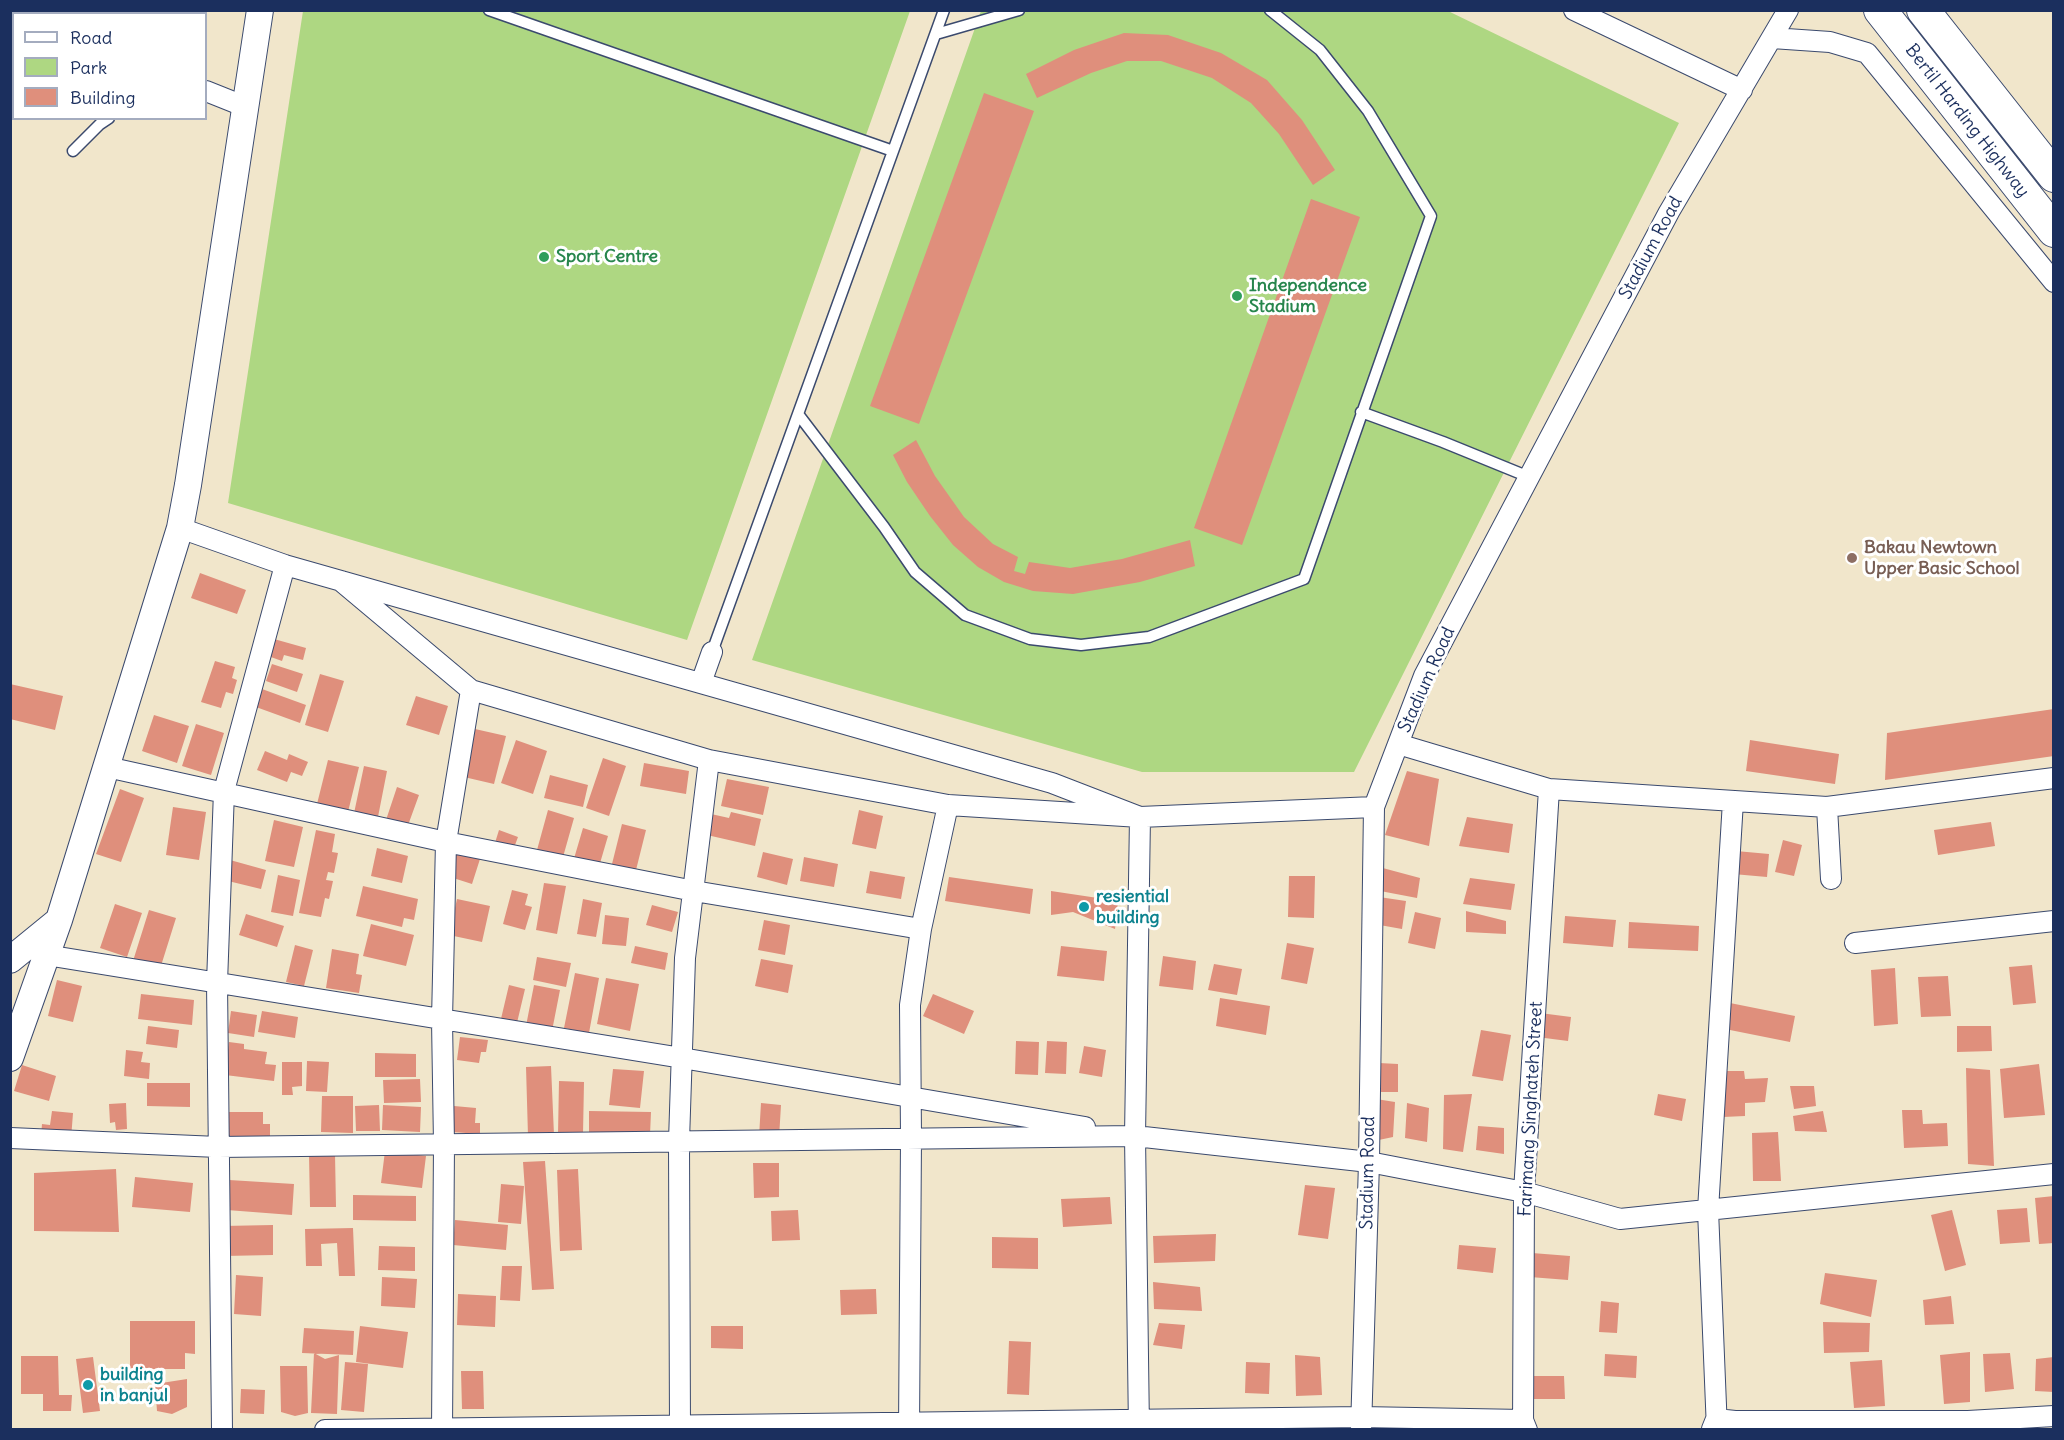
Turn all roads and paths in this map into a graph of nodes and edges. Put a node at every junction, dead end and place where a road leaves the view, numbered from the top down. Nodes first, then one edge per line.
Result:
1 (260, 10) edge
2 (489, 10) edge
3 (944, 10) edge
4 (1019, 10) edge
5 (1270, 10) edge
6 (1574, 10) edge
7 (1788, 10) edge
8 (1880, 10) edge
9 (1923, 10) edge
10 (500, 12) edge
11 (936, 34) junction
12 (1772, 38) junction
13 (1742, 90) junction
14 (207, 92) edge
15 (246, 107) junction
16 (106, 120) edge
17 (73, 151) dead end
18 (893, 151) junction
19 (2054, 177) edge
20 (2054, 231) edge
21 (2054, 282) edge
22 (1361, 412) junction
23 (798, 414) junction
24 (1529, 477) junction
25 (180, 528) junction
26 (285, 565) junction
27 (342, 581) junction
28 (712, 652) joint
29 (701, 683) junction
30 (471, 690) junction
31 (1398, 744) junction
32 (710, 760) junction
33 (107, 767) junction
34 (2054, 778) edge
35 (1549, 789) junction
36 (224, 791) junction
37 (1732, 801) junction
38 (948, 805) junction
39 (1374, 807) junction
40 (1827, 807) junction
41 (1140, 818) junction
42 (446, 842) junction
43 (1831, 879) dead end
44 (694, 891) junction
45 (59, 920) junction
46 (2054, 921) edge
47 (921, 929) junction
48 (1855, 943) dead end
49 (46, 955) junction
50 (10, 960) edge
51 (217, 984) junction
52 (442, 1020) junction
53 (15, 1032) edge
54 (682, 1058) junction
55 (911, 1097) junction
56 (1135, 1136) junction
57 (10, 1138) edge
58 (911, 1138) junction
59 (679, 1141) junction
60 (444, 1144) junction
61 (218, 1147) junction
62 (1369, 1162) junction
63 (2054, 1174) edge
64 (1524, 1192) junction
65 (1708, 1210) junction
66 (2054, 1416) edge
67 (1361, 1423) edge
68 (1139, 1424) edge
69 (909, 1426) edge
70 (1524, 1426) edge
71 (1715, 1426) edge
72 (680, 1427) edge
73 (442, 1429) edge
74 (222, 1430) edge
75 (325, 1430) edge

1 - 15 street
2 - 10 lane
3 - 11 lane
4 - 11 lane
5 - 22 lane
6 - 13 street
7 - 12 street, Stadium Road
8 - 20 main road, Bertil Harding Highway
9 - 19 main road, Bertil Harding Highway
10 - 18 lane
11 - 18 lane
12 - 13 street, Stadium Road
12 - 21 street
13 - 24 street, Stadium Road
14 - 15 street
15 - 25 street
16 - 17 lane
18 - 23 lane
22 - 23 lane
22 - 24 lane
23 - 28 lane
24 - 31 street, Stadium Road
25 - 26 street
25 - 33 street
26 - 27 street
26 - 36 street
27 - 29 street
27 - 30 street
28 - 29 street
29 - 41 street
30 - 32 street
30 - 42 street
31 - 35 street
31 - 39 street, Stadium Road
32 - 38 street
32 - 44 street
33 - 36 street
33 - 45 street
34 - 40 street
35 - 37 street
35 - 64 street, Farimang Singhateh Street
36 - 42 street
36 - 51 street
37 - 40 street
37 - 65 street
38 - 41 street
38 - 47 street
39 - 41 street
39 - 62 street, Stadium Road
40 - 43 street
41 - 56 street
42 - 44 street
42 - 52 street
44 - 47 street
44 - 54 street
45 - 49 street
45 - 50 street
46 - 48 street
47 - 55 street
49 - 51 street
49 - 53 street
51 - 52 street
51 - 61 street
52 - 54 street
52 - 60 street
54 - 55 street
54 - 59 street
55 - 56 street
55 - 58 street
56 - 58 street
56 - 62 street
56 - 68 street
57 - 61 street
58 - 59 street
58 - 69 street
59 - 60 street
59 - 72 street
60 - 61 street
60 - 73 street
61 - 74 street
62 - 64 street
62 - 67 street, Stadium Road
63 - 65 street
64 - 65 street
64 - 70 street, Farimang Singhateh Street
65 - 71 street
66 - 71 street
67 - 68 street
67 - 70 street
68 - 69 street
69 - 72 street
72 - 73 street
73 - 75 street

